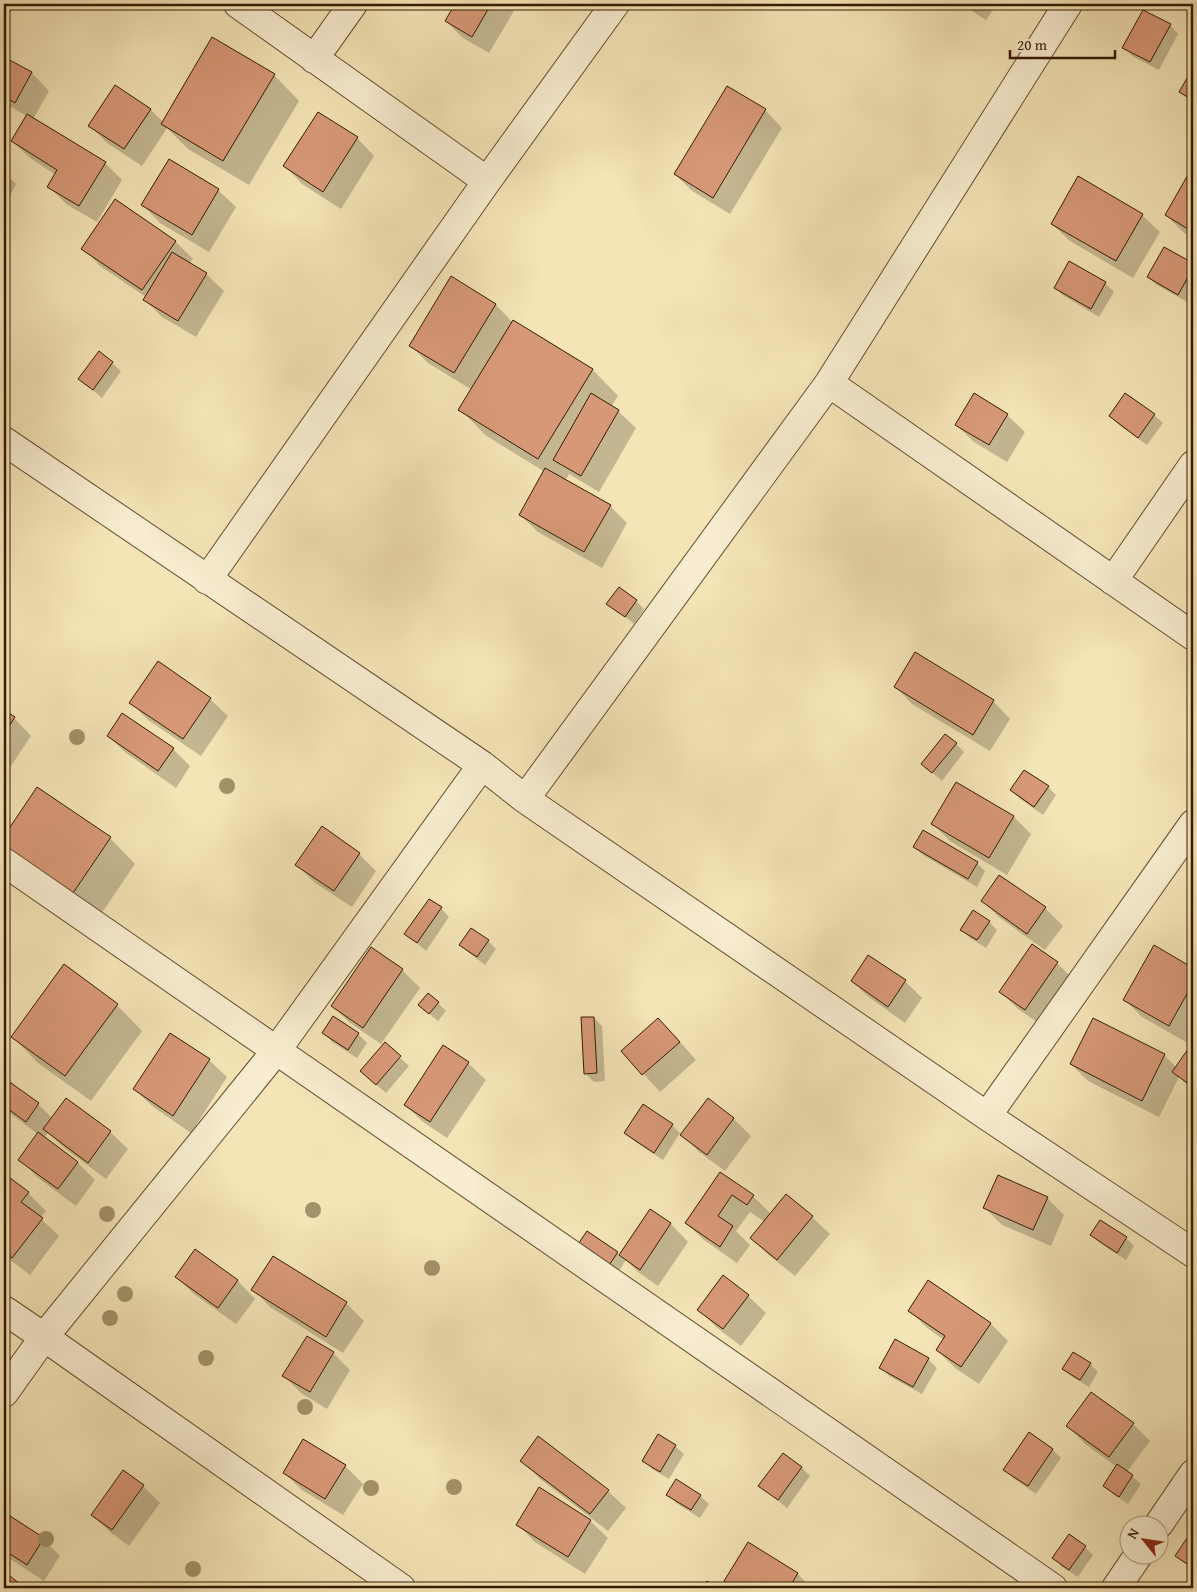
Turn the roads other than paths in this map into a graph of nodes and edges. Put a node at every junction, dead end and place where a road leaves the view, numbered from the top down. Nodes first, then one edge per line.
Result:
1 (238, 4) edge
2 (353, 4) edge
3 (615, 4) edge
4 (1068, 4) edge
5 (314, 59) junction
6 (487, 180) junction
7 (829, 383) junction
8 (4, 441) edge
9 (1193, 465) edge
10 (206, 580) junction
11 (1113, 580) junction
12 (1193, 636) edge
13 (482, 765) junction
14 (525, 799) junction
15 (1193, 824) edge
16 (4, 862) edge
17 (276, 1051) junction
18 (987, 1116) junction
19 (1193, 1253) edge
20 (4, 1310) edge
21 (44, 1337) junction
22 (4, 1393) edge
23 (1193, 1474) edge
24 (1166, 1514) edge
25 (1132, 1564) edge
26 (401, 1588) edge
27 (1053, 1588) edge
28 (1116, 1588) edge

1 - 5 street
2 - 5 street
3 - 6 street
4 - 7 street
5 - 6 street
6 - 10 street
7 - 11 street
7 - 14 street
8 - 10 street
9 - 11 street
10 - 13 street
11 - 12 street
13 - 14 street
13 - 17 street
14 - 18 street
15 - 18 street
16 - 17 street
17 - 21 street
17 - 27 street
18 - 19 street
20 - 21 street
21 - 22 street
21 - 26 street
23 - 24 street
25 - 28 street

